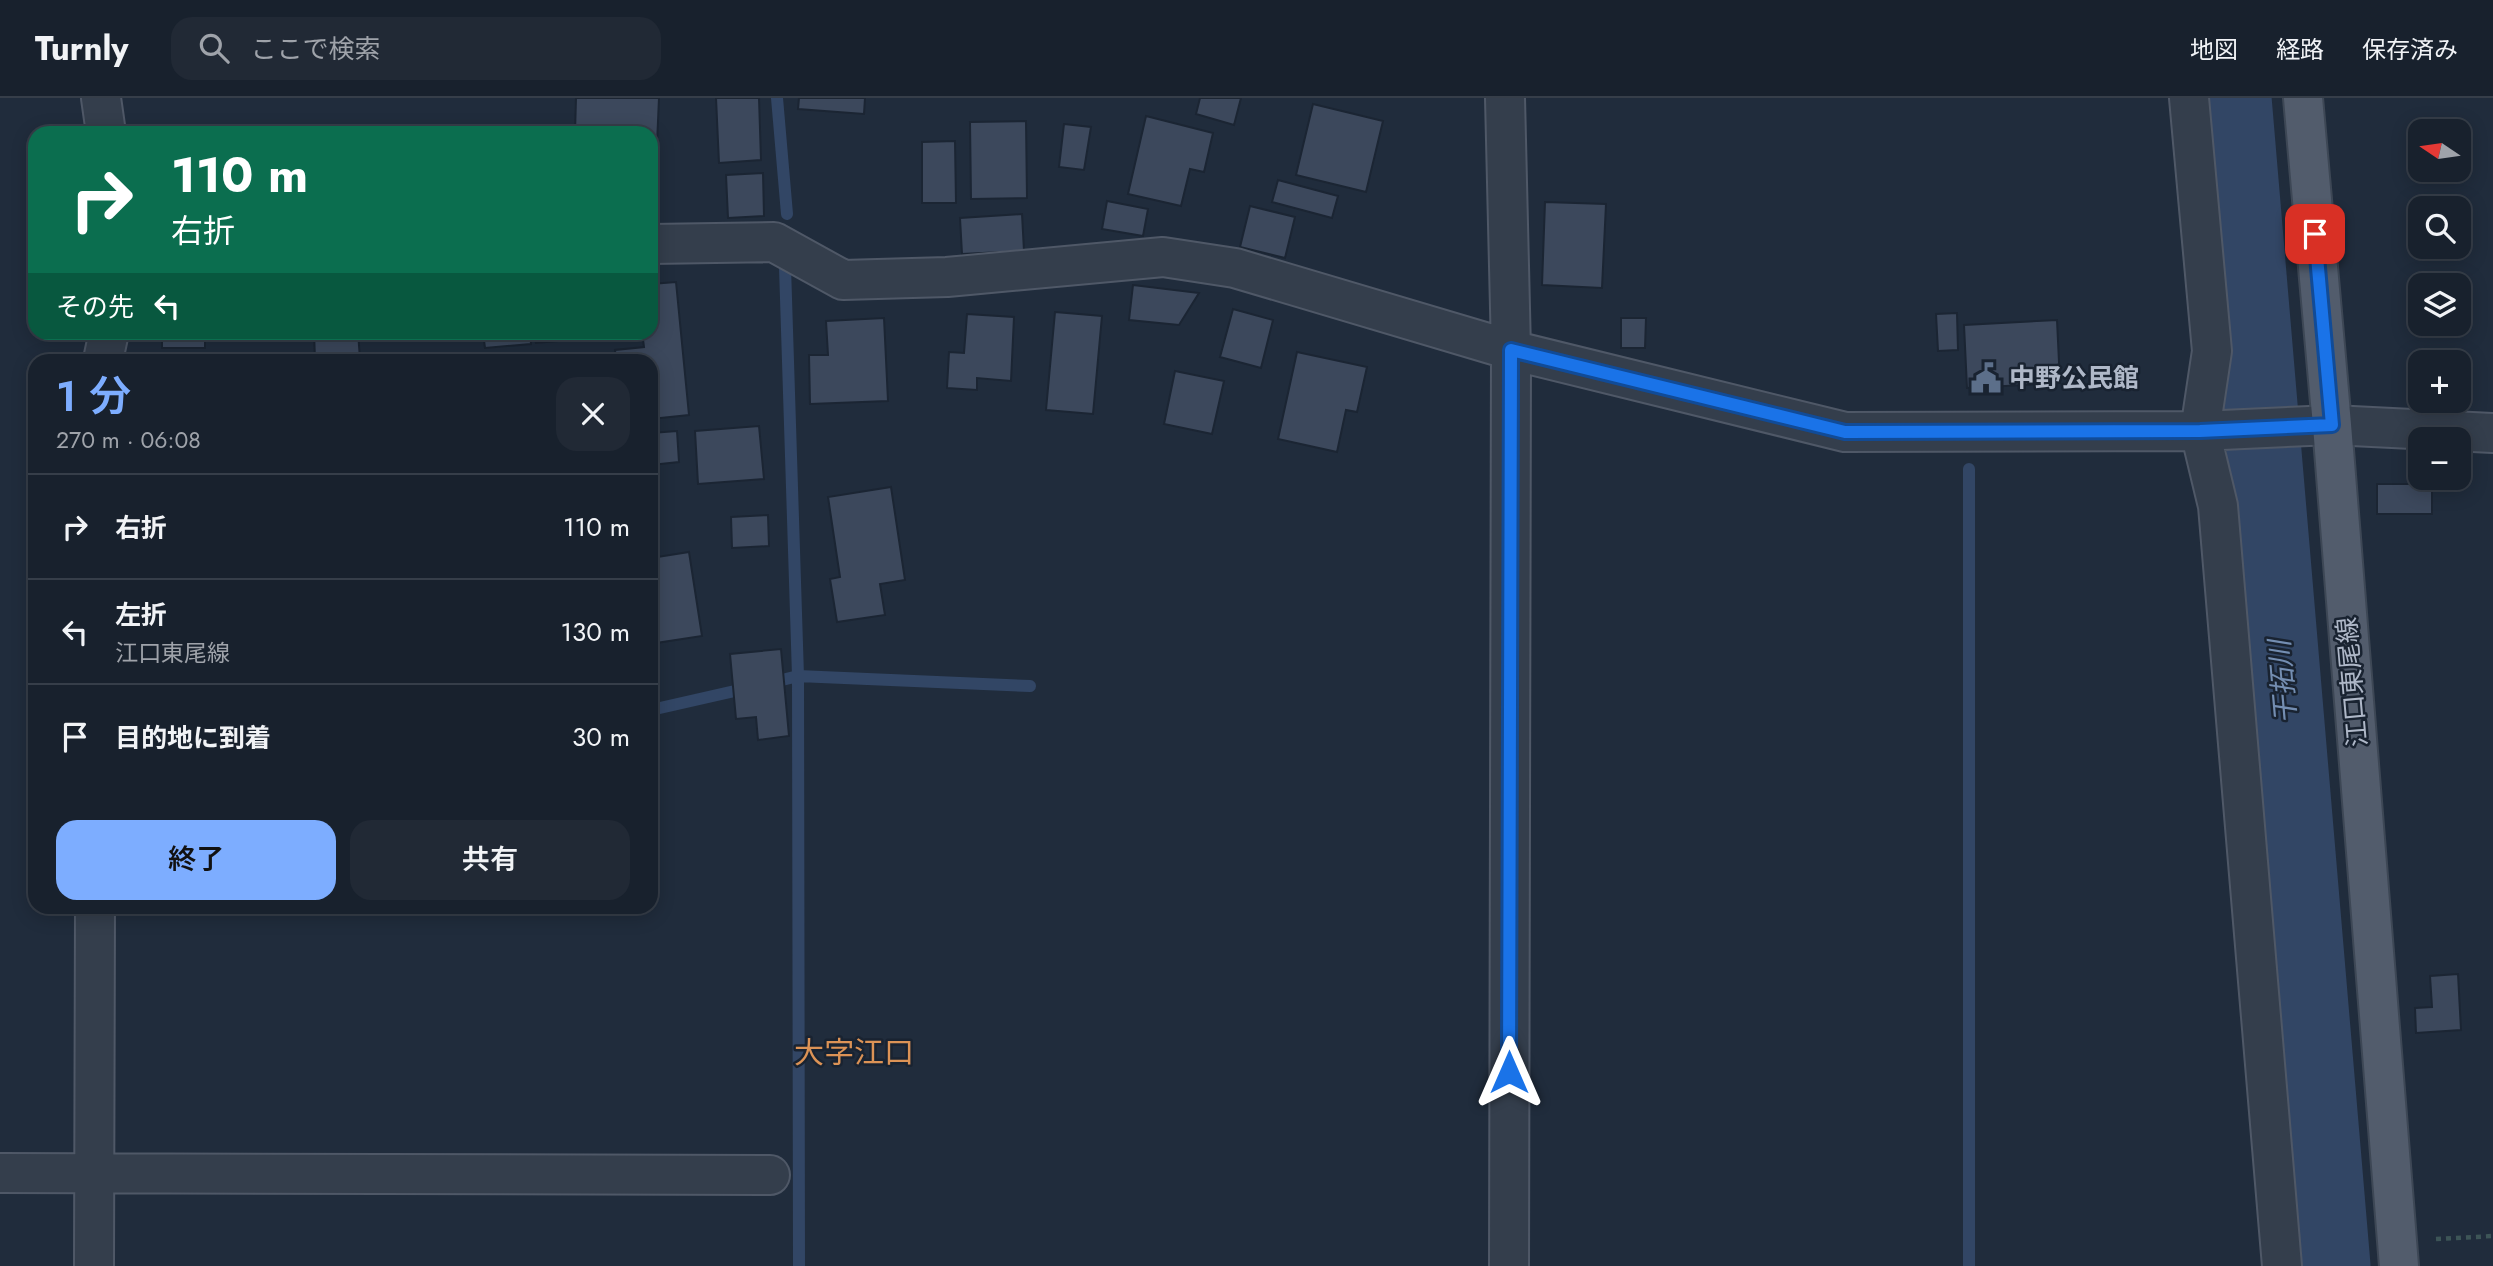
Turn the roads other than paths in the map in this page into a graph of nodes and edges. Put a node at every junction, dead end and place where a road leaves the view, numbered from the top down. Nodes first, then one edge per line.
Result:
1 (101, 98) edge
2 (1505, 98) edge
3 (2189, 98) edge
4 (2303, 98) edge
5 (105, 126) edge
6 (658, 244) edge
7 (1511, 350) junction
8 (2332, 425) junction
9 (2200, 431) junction
10 (2493, 433) edge
11 (95, 914) edge
12 (0, 1173) edge
13 (94, 1174) junction
14 (770, 1175) dead end
15 (2398, 1253) edge
16 (94, 1266) edge
17 (1509, 1266) edge
18 (2282, 1266) edge

1 - 5 street
2 - 7 street
3 - 9 street
4 - 8 main road, 江口東尾線
6 - 7 street
7 - 9 street
7 - 17 street
8 - 9 street
8 - 10 street
8 - 15 main road, 江口東尾線
9 - 18 street
11 - 13 street
12 - 13 street
13 - 14 street
13 - 16 street

